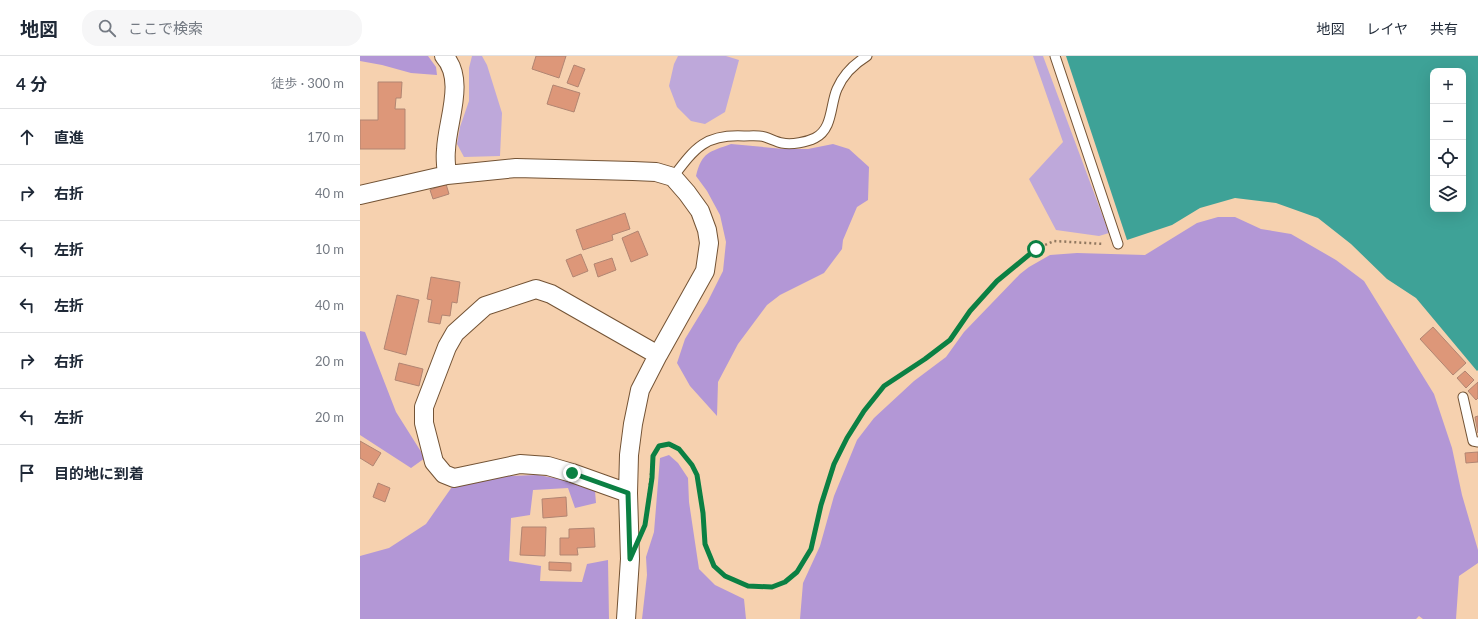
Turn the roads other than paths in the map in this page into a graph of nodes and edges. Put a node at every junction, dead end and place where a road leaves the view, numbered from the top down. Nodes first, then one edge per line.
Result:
1 (444, 56) edge
2 (867, 56) edge
3 (1055, 56) edge
4 (447, 175) junction
5 (673, 177) junction
6 (360, 195) edge
7 (1118, 244) road end
8 (658, 355) junction
9 (1463, 397) dead end
10 (1478, 442) edge
11 (628, 493) junction
12 (626, 619) edge

1 - 4 street
2 - 5 lane
3 - 7 lane
4 - 5 street
4 - 6 street
5 - 8 street
8 - 11 street
8 - 11 street
9 - 10 lane
11 - 12 street

